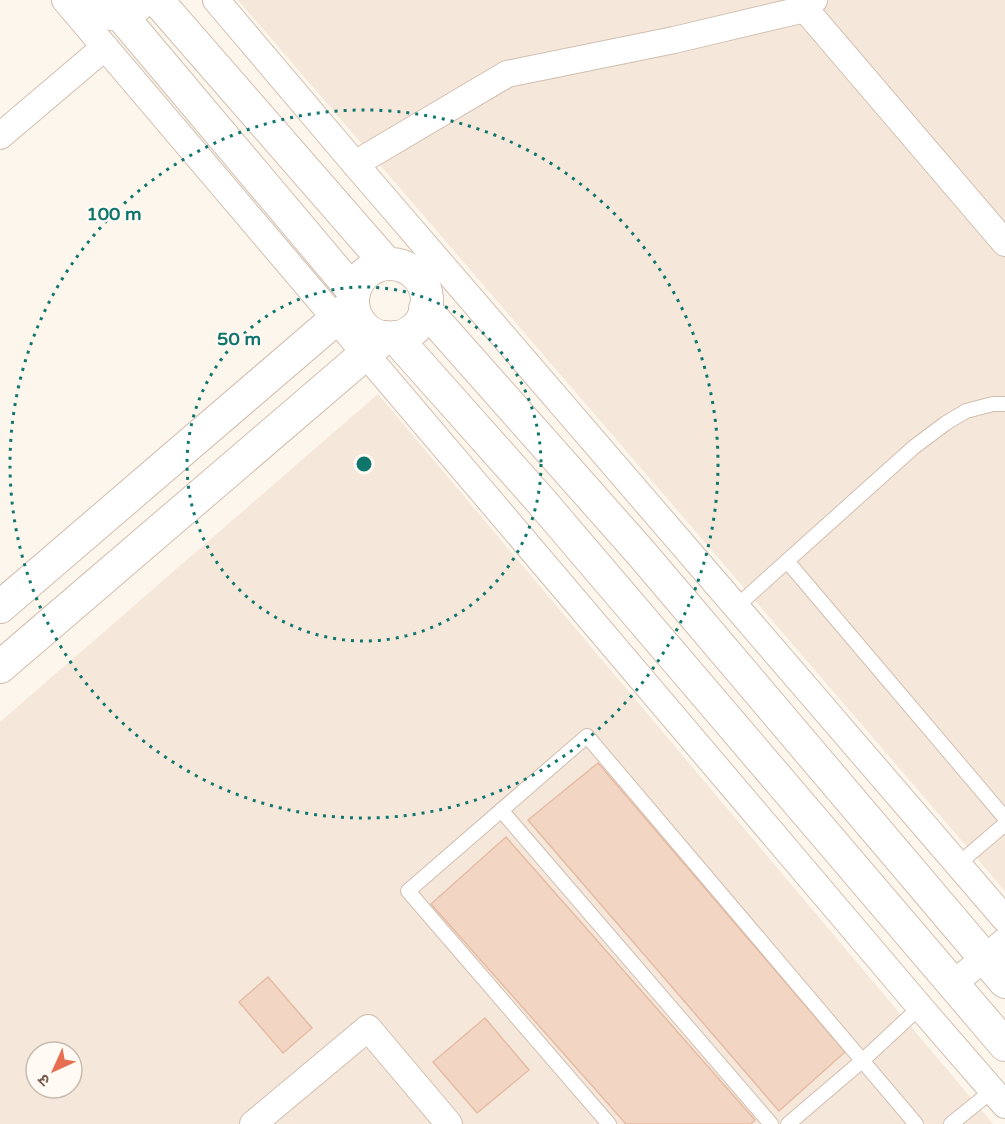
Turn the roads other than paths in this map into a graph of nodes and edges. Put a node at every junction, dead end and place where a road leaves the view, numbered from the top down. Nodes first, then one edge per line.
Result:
1 (65, 0) edge
2 (88, 0) edge
3 (157, 0) edge
4 (216, 0) edge
5 (809, 4) edge
6 (131, 7) edge
7 (105, 47) junction
8 (0, 136) edge
9 (355, 164) junction
10 (1005, 243) edge
11 (387, 264) junction
12 (347, 305) junction
13 (425, 309) junction
14 (381, 343) junction
15 (1005, 404) edge
16 (787, 561) junction
17 (0, 607) edge
18 (736, 607) junction
19 (0, 667) edge
20 (501, 810) junction
21 (1005, 818) edge
22 (1005, 824) edge
23 (957, 865) junction
24 (1005, 919) edge
25 (995, 949) edge
26 (1005, 982) edge
27 (953, 984) junction
28 (920, 1007) junction
29 (1005, 1045) edge
30 (861, 1061) junction
31 (999, 1097) edge
32 (253, 1124) edge
33 (449, 1124) edge
34 (609, 1124) edge
35 (771, 1124) edge
36 (788, 1124) edge
37 (916, 1124) edge
38 (951, 1124) edge

1 - 7 street
2 - 6 street
3 - 11 street
4 - 9 street
5 - 9 street
5 - 10 street
6 - 12 street
7 - 8 street
7 - 12 street
9 - 18 street
11 - 12 street
11 - 13 street
12 - 14 street
12 - 17 street
13 - 14 street
13 - 25 street
14 - 19 street
14 - 27 street
14 - 28 street
15 - 16 lane
16 - 18 lane
16 - 21 lane
18 - 23 street
20 - 30 lane
20 - 34 lane
20 - 35 lane
22 - 23 lane
23 - 24 street
25 - 26 street
25 - 27 street
27 - 29 street
28 - 30 lane
28 - 31 street
30 - 36 lane
30 - 37 lane
31 - 38 lane
32 - 33 street

